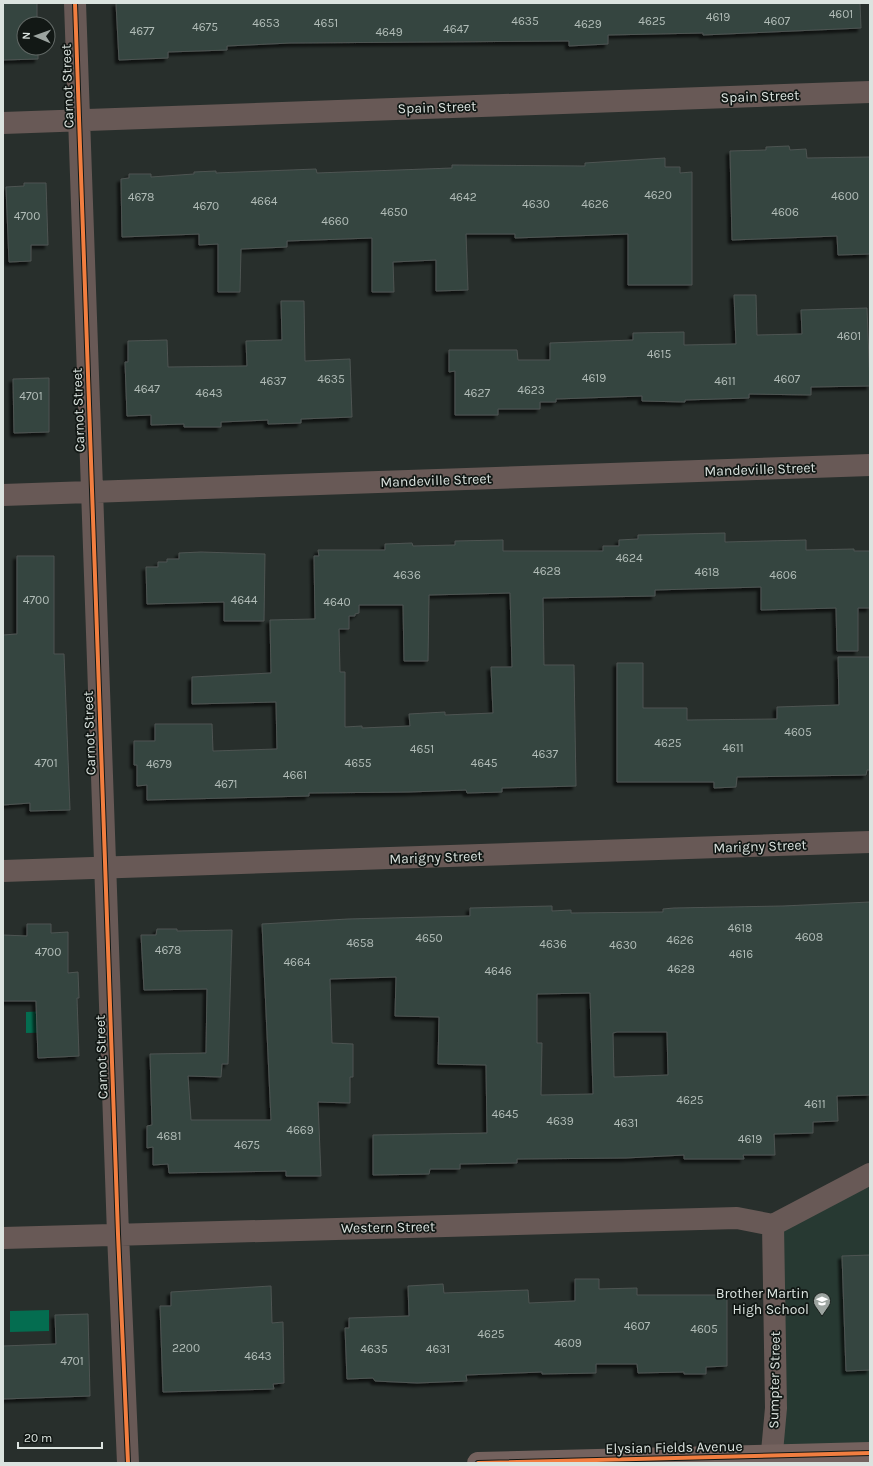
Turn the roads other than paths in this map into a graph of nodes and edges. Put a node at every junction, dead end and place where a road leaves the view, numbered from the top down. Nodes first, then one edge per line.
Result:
1 (75, 3) edge
2 (870, 92) edge
3 (79, 120) junction
4 (3, 122) edge
5 (870, 465) edge
6 (92, 492) junction
7 (3, 495) edge
8 (870, 842) edge
9 (105, 868) junction
10 (3, 871) edge
11 (870, 1174) edge
12 (773, 1225) junction
13 (118, 1234) junction
14 (3, 1238) edge
15 (870, 1453) edge
16 (771, 1460) edge
17 (128, 1463) edge
18 (478, 1463) edge

1 - 3 street, Carnot Street
2 - 3 street, Spain Street
3 - 4 street, Spain Street
3 - 6 street, Carnot Street
5 - 6 street, Mandeville Street
6 - 7 street, Mandeville Street
6 - 9 street, Carnot Street
8 - 9 street, Marigny Street
9 - 10 street, Marigny Street
9 - 13 street, Carnot Street
11 - 12 street
12 - 13 street, Western Street
12 - 16 street, Sumpter Street
13 - 14 street, Western Street
13 - 17 street, Carnot Street
15 - 16 main road, Elysian Fields Avenue
16 - 18 main road, Elysian Fields Avenue

